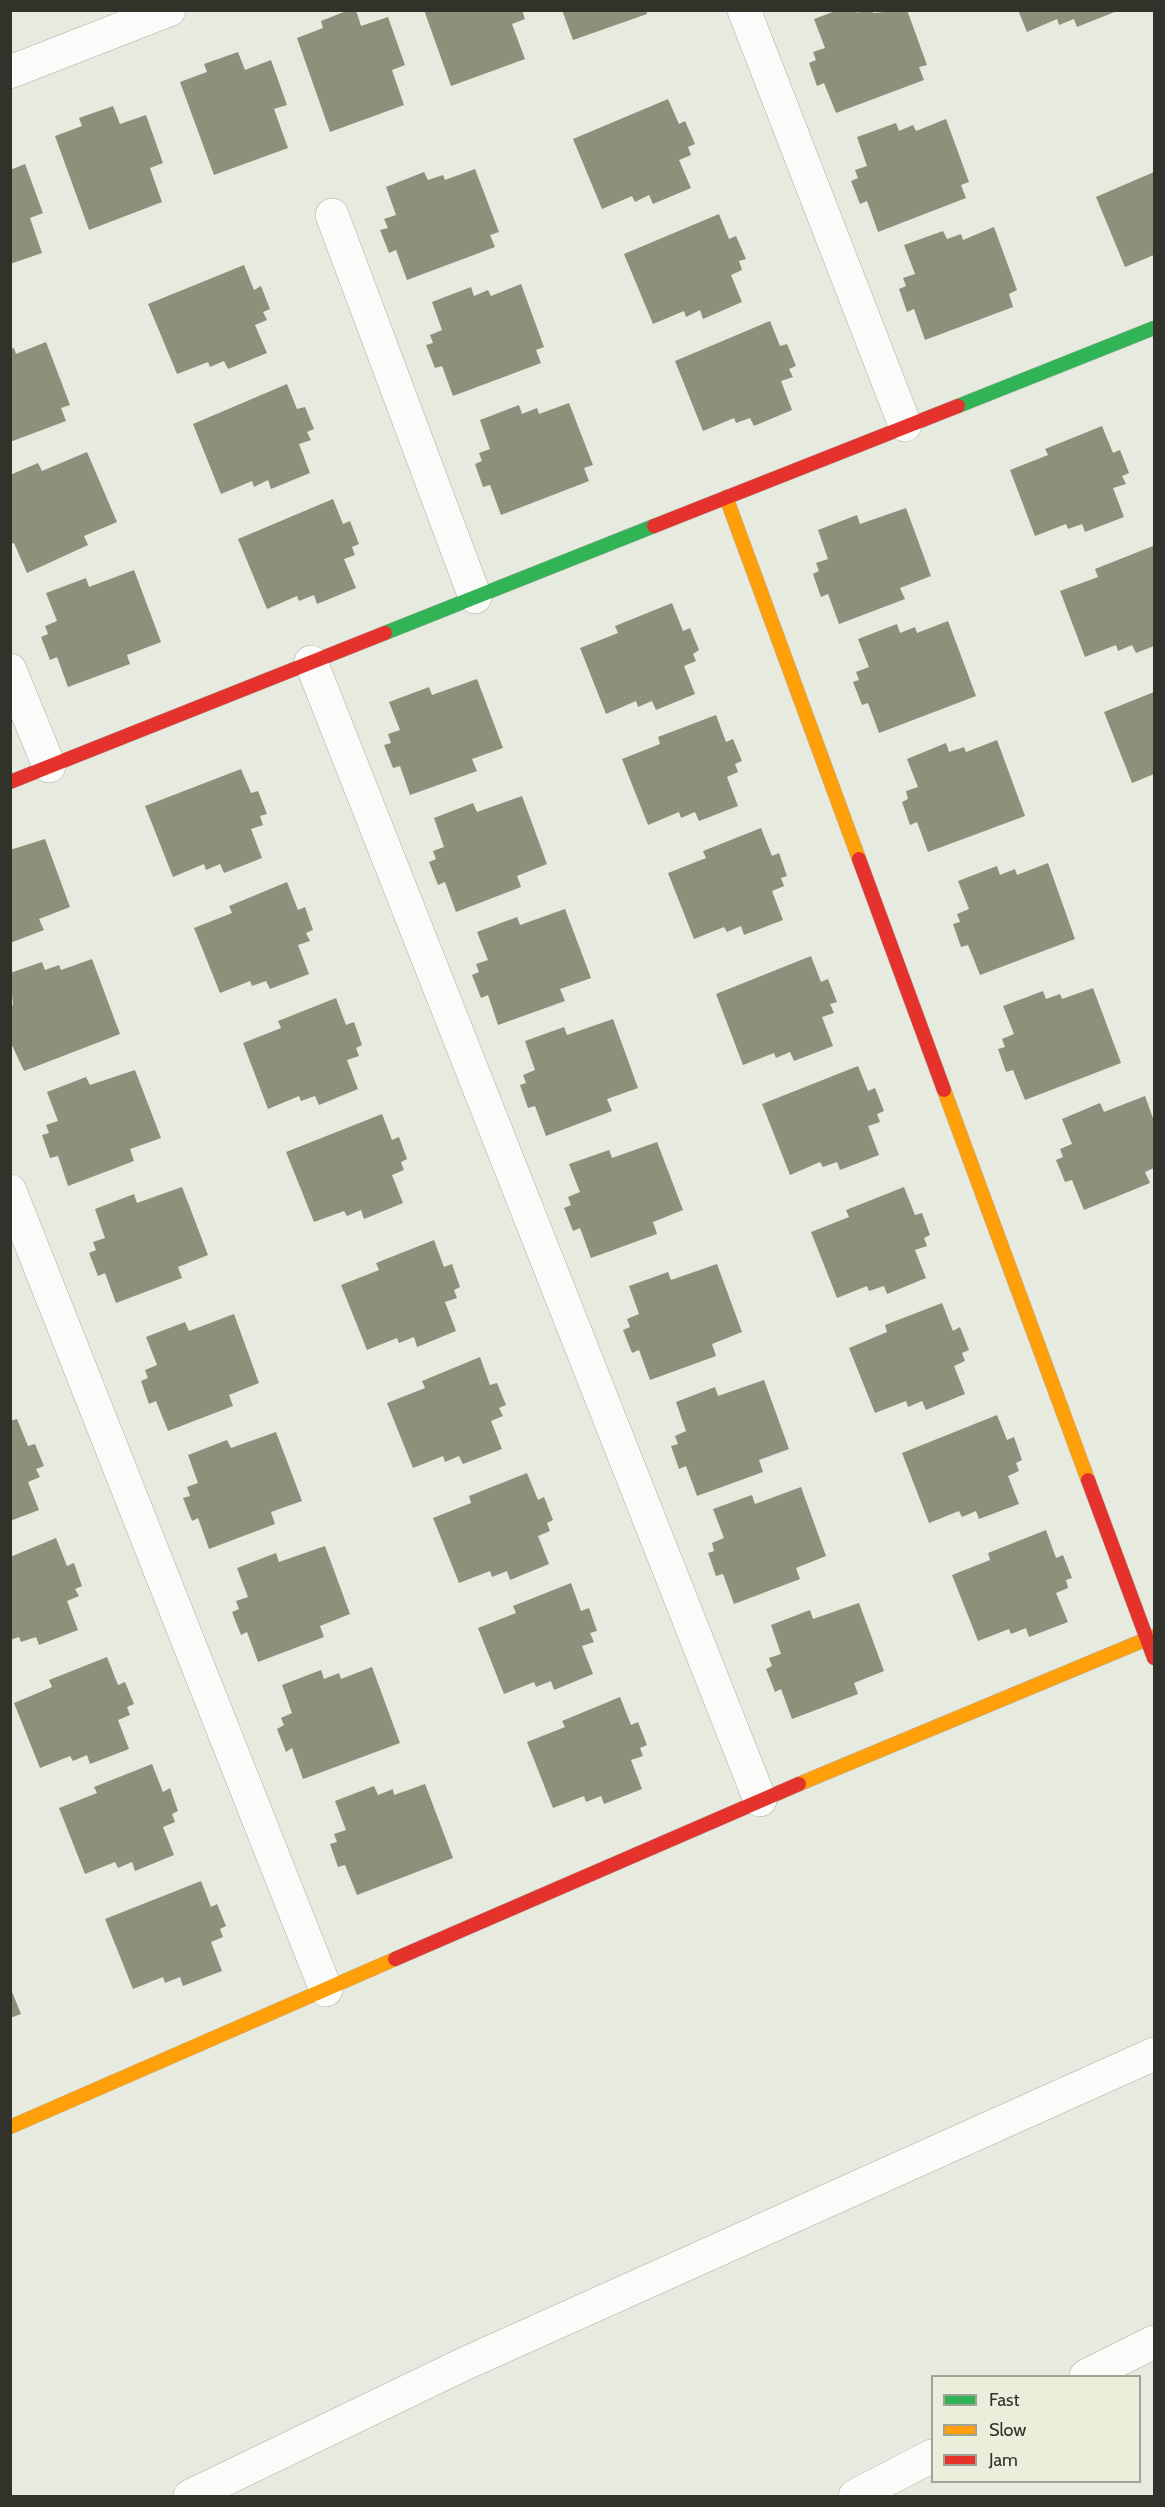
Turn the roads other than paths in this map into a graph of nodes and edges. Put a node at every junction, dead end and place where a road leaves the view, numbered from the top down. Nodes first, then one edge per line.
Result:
1 (170, 10) edge
2 (744, 10) edge
3 (10, 72) edge
4 (333, 214) dead end
5 (1155, 328) edge
6 (905, 425) junction
7 (726, 497) junction
8 (475, 597) junction
9 (312, 662) junction
10 (10, 670) edge
11 (49, 766) junction
12 (10, 782) edge
13 (10, 1191) edge
14 (1151, 1637) edge
15 (1155, 1660) edge
16 (760, 1800) junction
17 (326, 1990) junction
18 (1155, 2054) edge
19 (10, 2127) edge
20 (1155, 2342) edge
21 (1088, 2375) edge
22 (931, 2457) edge
23 (190, 2496) edge
24 (855, 2496) edge

1 - 3 street
2 - 6 street
4 - 8 street
5 - 6 street
6 - 7 street
7 - 8 street
7 - 14 street
8 - 9 street
9 - 11 street
9 - 16 street
10 - 11 street
11 - 12 street
13 - 17 street
14 - 15 street
14 - 16 street
16 - 17 street
17 - 19 street
18 - 23 street
20 - 21 street
22 - 24 street

